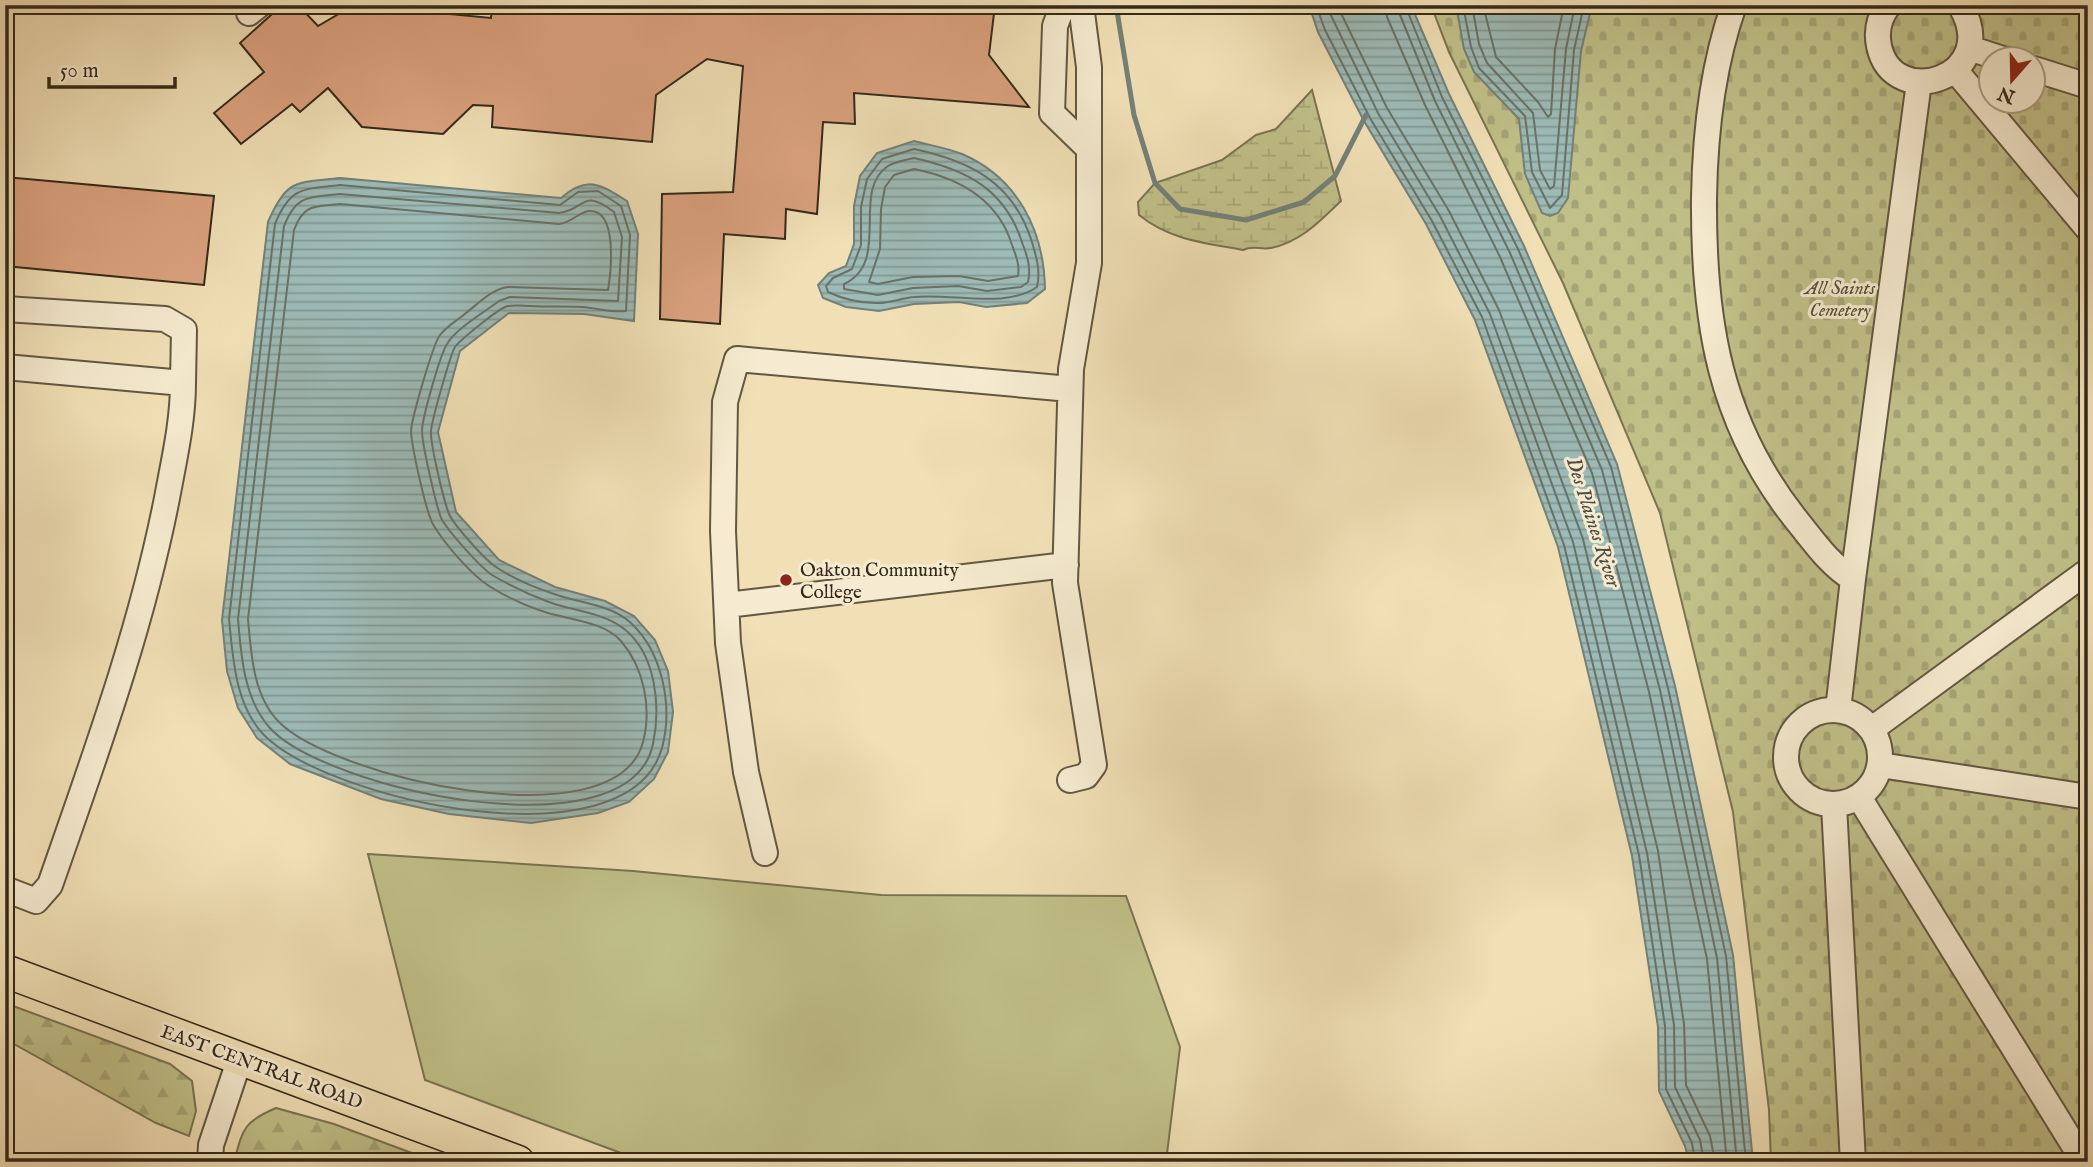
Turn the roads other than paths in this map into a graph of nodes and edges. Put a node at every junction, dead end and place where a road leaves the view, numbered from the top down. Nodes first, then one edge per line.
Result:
1 (1063, 5) edge
2 (1081, 5) edge
3 (1734, 5) edge
4 (1889, 5) edge
5 (1960, 5) edge
6 (1969, 48) junction
7 (1978, 51) edge
8 (1955, 71) junction
9 (2048, 73) edge
10 (1919, 82) junction
11 (2088, 86) edge
12 (1088, 148) junction
13 (2088, 229) edge
14 (5, 309) edge
15 (5, 367) edge
16 (183, 383) junction
17 (1070, 389) junction
18 (1066, 565) junction
19 (2088, 571) edge
20 (1853, 579) junction
21 (727, 605) junction
22 (1838, 710) junction
23 (1872, 729) junction
24 (1880, 765) junction
25 (1070, 780) dead end
26 (1859, 797) junction
27 (2088, 797) edge
28 (1834, 805) junction
29 (765, 853) dead end
30 (5, 889) edge
31 (5, 971) edge
32 (240, 1058) junction
33 (210, 1162) edge
34 (518, 1162) edge
35 (1853, 1162) edge
36 (2084, 1162) edge

1 - 12 street
2 - 12 street
3 - 20 street
4 - 10 street
5 - 6 street
6 - 7 street
6 - 8 street
8 - 10 street
8 - 13 street
9 - 11 street
10 - 20 street
12 - 17 street
14 - 16 street
15 - 16 street
16 - 30 street
17 - 18 street
17 - 21 street
18 - 21 street
18 - 25 street
19 - 23 street
20 - 22 street
21 - 29 street
22 - 23 street
22 - 28 street
23 - 24 street
24 - 26 street
24 - 27 street
26 - 28 street
26 - 36 street
28 - 35 street
31 - 32 main road, EAST CENTRAL ROAD
32 - 33 street
32 - 34 main road, EAST CENTRAL ROAD

